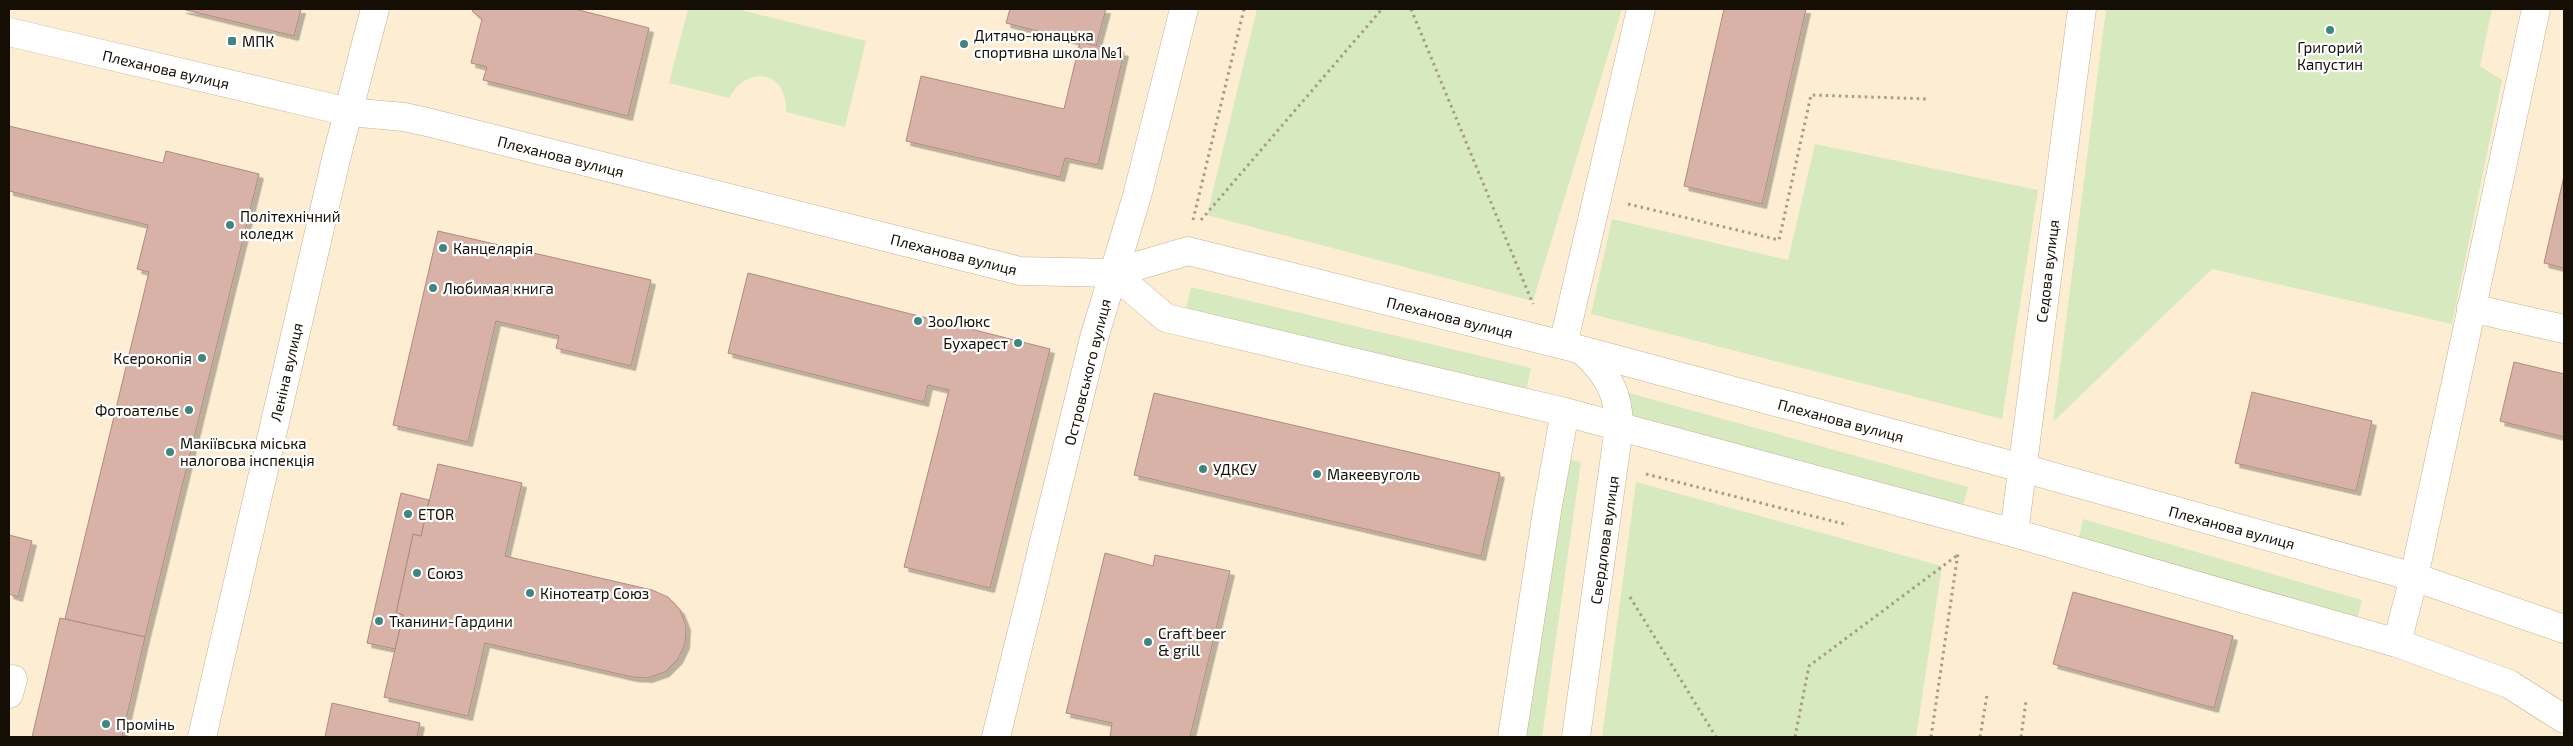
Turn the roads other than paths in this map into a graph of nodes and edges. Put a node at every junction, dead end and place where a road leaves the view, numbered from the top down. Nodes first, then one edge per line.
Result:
1 (375, 9) edge
2 (1184, 9) edge
3 (1641, 9) edge
4 (2082, 9) edge
5 (2536, 9) edge
6 (9, 32) edge
7 (350, 112) junction
8 (1113, 273) junction
9 (2471, 308) junction
10 (2564, 330) edge
11 (1574, 349) junction
12 (1565, 412) junction
13 (1619, 427) junction
14 (2022, 468) junction
15 (2014, 533) junction
16 (2414, 577) junction
17 (2564, 629) edge
18 (2397, 643) junction
19 (2564, 719) edge
20 (202, 737) edge
21 (996, 737) edge
22 (1512, 737) edge
23 (1576, 737) edge

1 - 7 street, Леніна вулиця
2 - 8 street, Островського вулиця
3 - 11 street
4 - 14 street, Седова вулиця
5 - 9 street
6 - 7 street, Плеханова вулиця
7 - 8 street, Плеханова вулиця
7 - 20 street, Леніна вулиця
8 - 11 street, Плеханова вулиця
8 - 12 street
8 - 21 street, Островського вулиця
9 - 10 street
9 - 16 street
11 - 13 street, Свердлова вулиця
11 - 14 street, Плеханова вулиця
12 - 13 street
12 - 22 street
13 - 15 street
13 - 23 street, Свердлова вулиця
14 - 15 street, Седова вулиця
14 - 16 street, Плеханова вулиця
15 - 18 street
16 - 17 street, Плеханова вулиця
16 - 18 street
18 - 19 street

